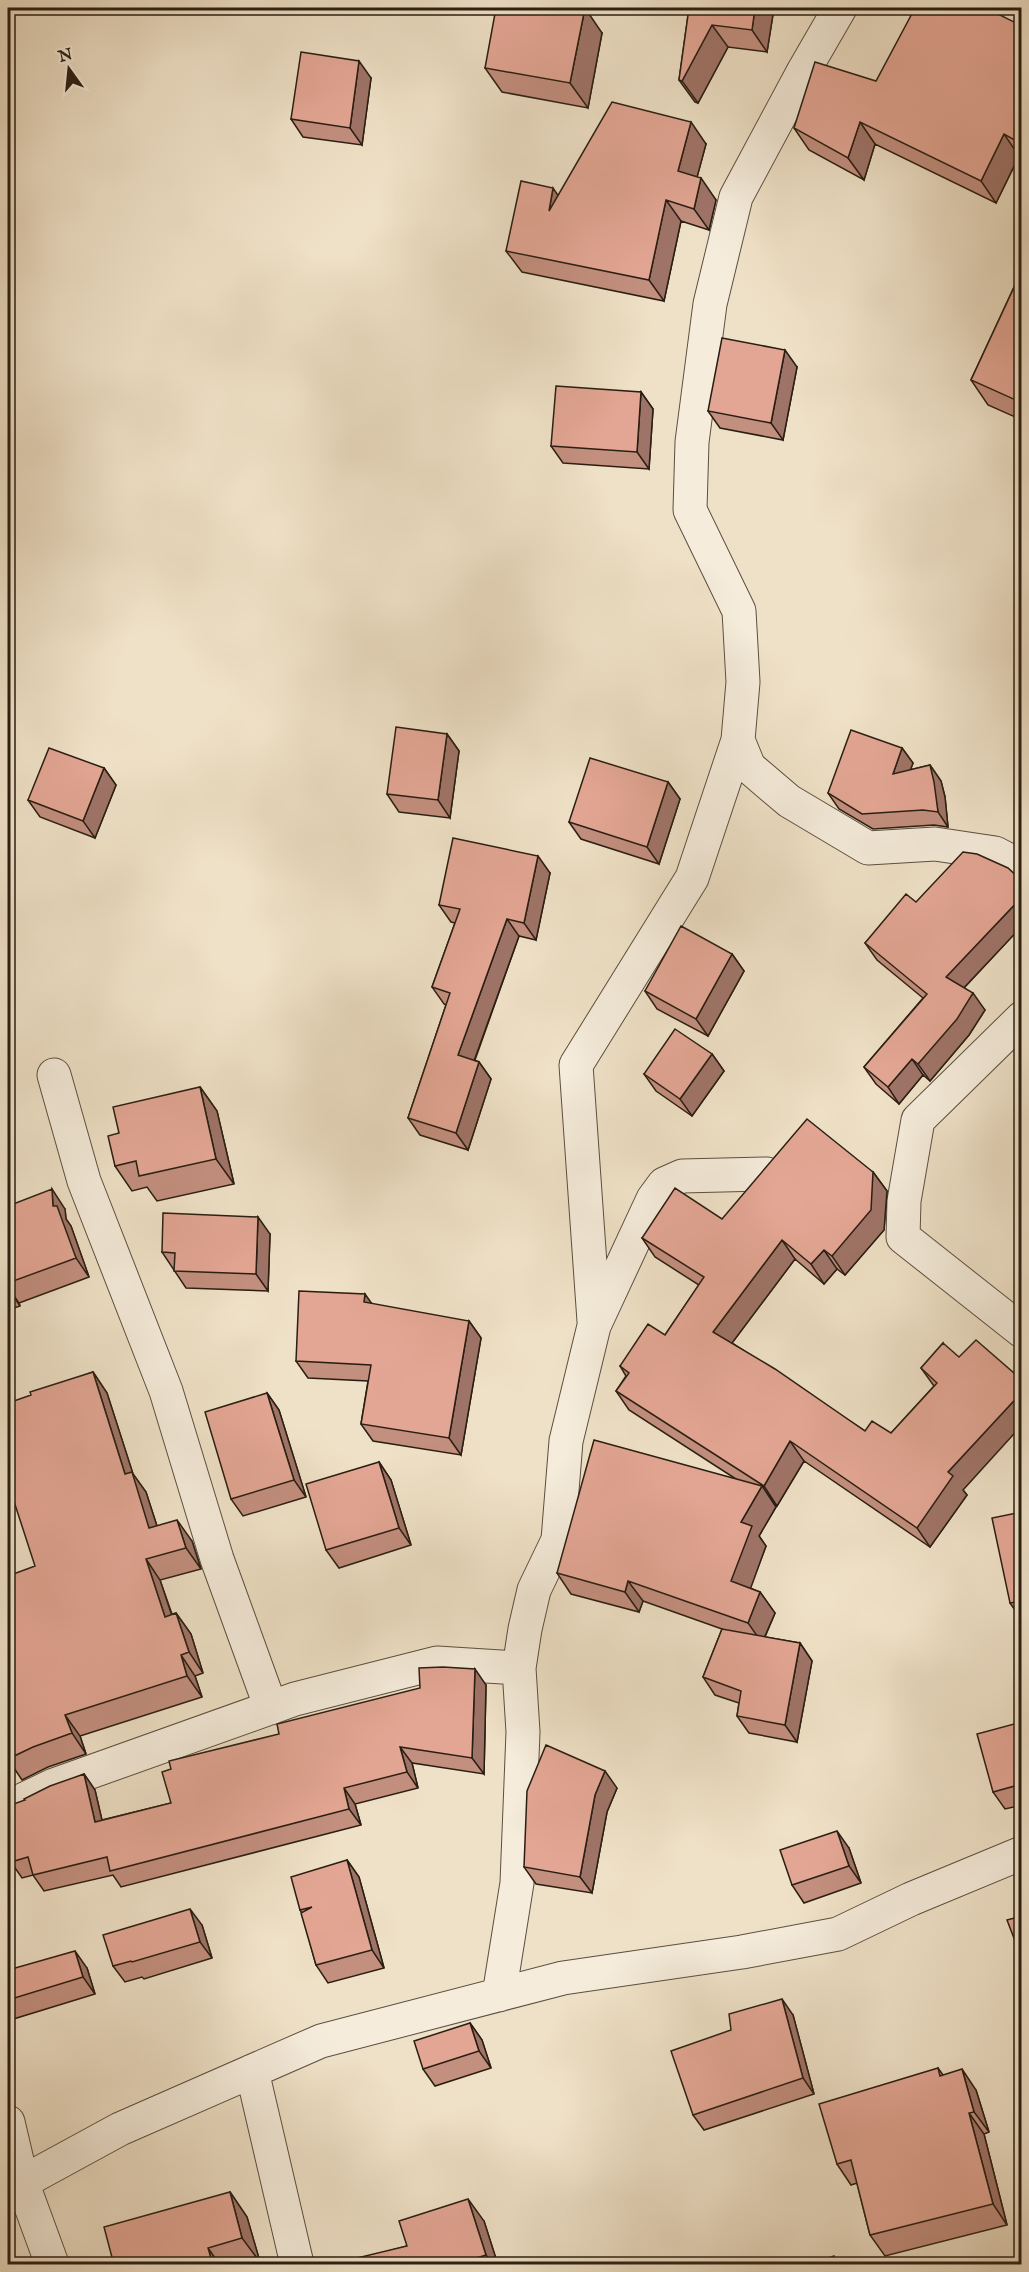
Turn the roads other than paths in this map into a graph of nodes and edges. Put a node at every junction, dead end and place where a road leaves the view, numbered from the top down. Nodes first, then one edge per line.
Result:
1 (840, 8) edge
2 (738, 740) junction
3 (1022, 867) edge
4 (1022, 1018) edge
5 (54, 1075) dead end
6 (767, 1174) edge
7 (594, 1326) junction
8 (1022, 1331) edge
9 (519, 1668) junction
10 (271, 1708) junction
11 (8, 1807) edge
12 (1022, 1853) edge
13 (499, 1995) junction
14 (252, 2071) junction
15 (8, 2122) edge
16 (15, 2186) edge
17 (52, 2265) edge
18 (297, 2265) edge

1 - 2 street
2 - 3 street
2 - 7 street
4 - 8 street
5 - 10 street
6 - 7 street
7 - 9 street
9 - 10 street
9 - 13 street
10 - 11 street
12 - 13 street
13 - 14 street
14 - 16 street
14 - 18 street
15 - 16 street
16 - 17 street

